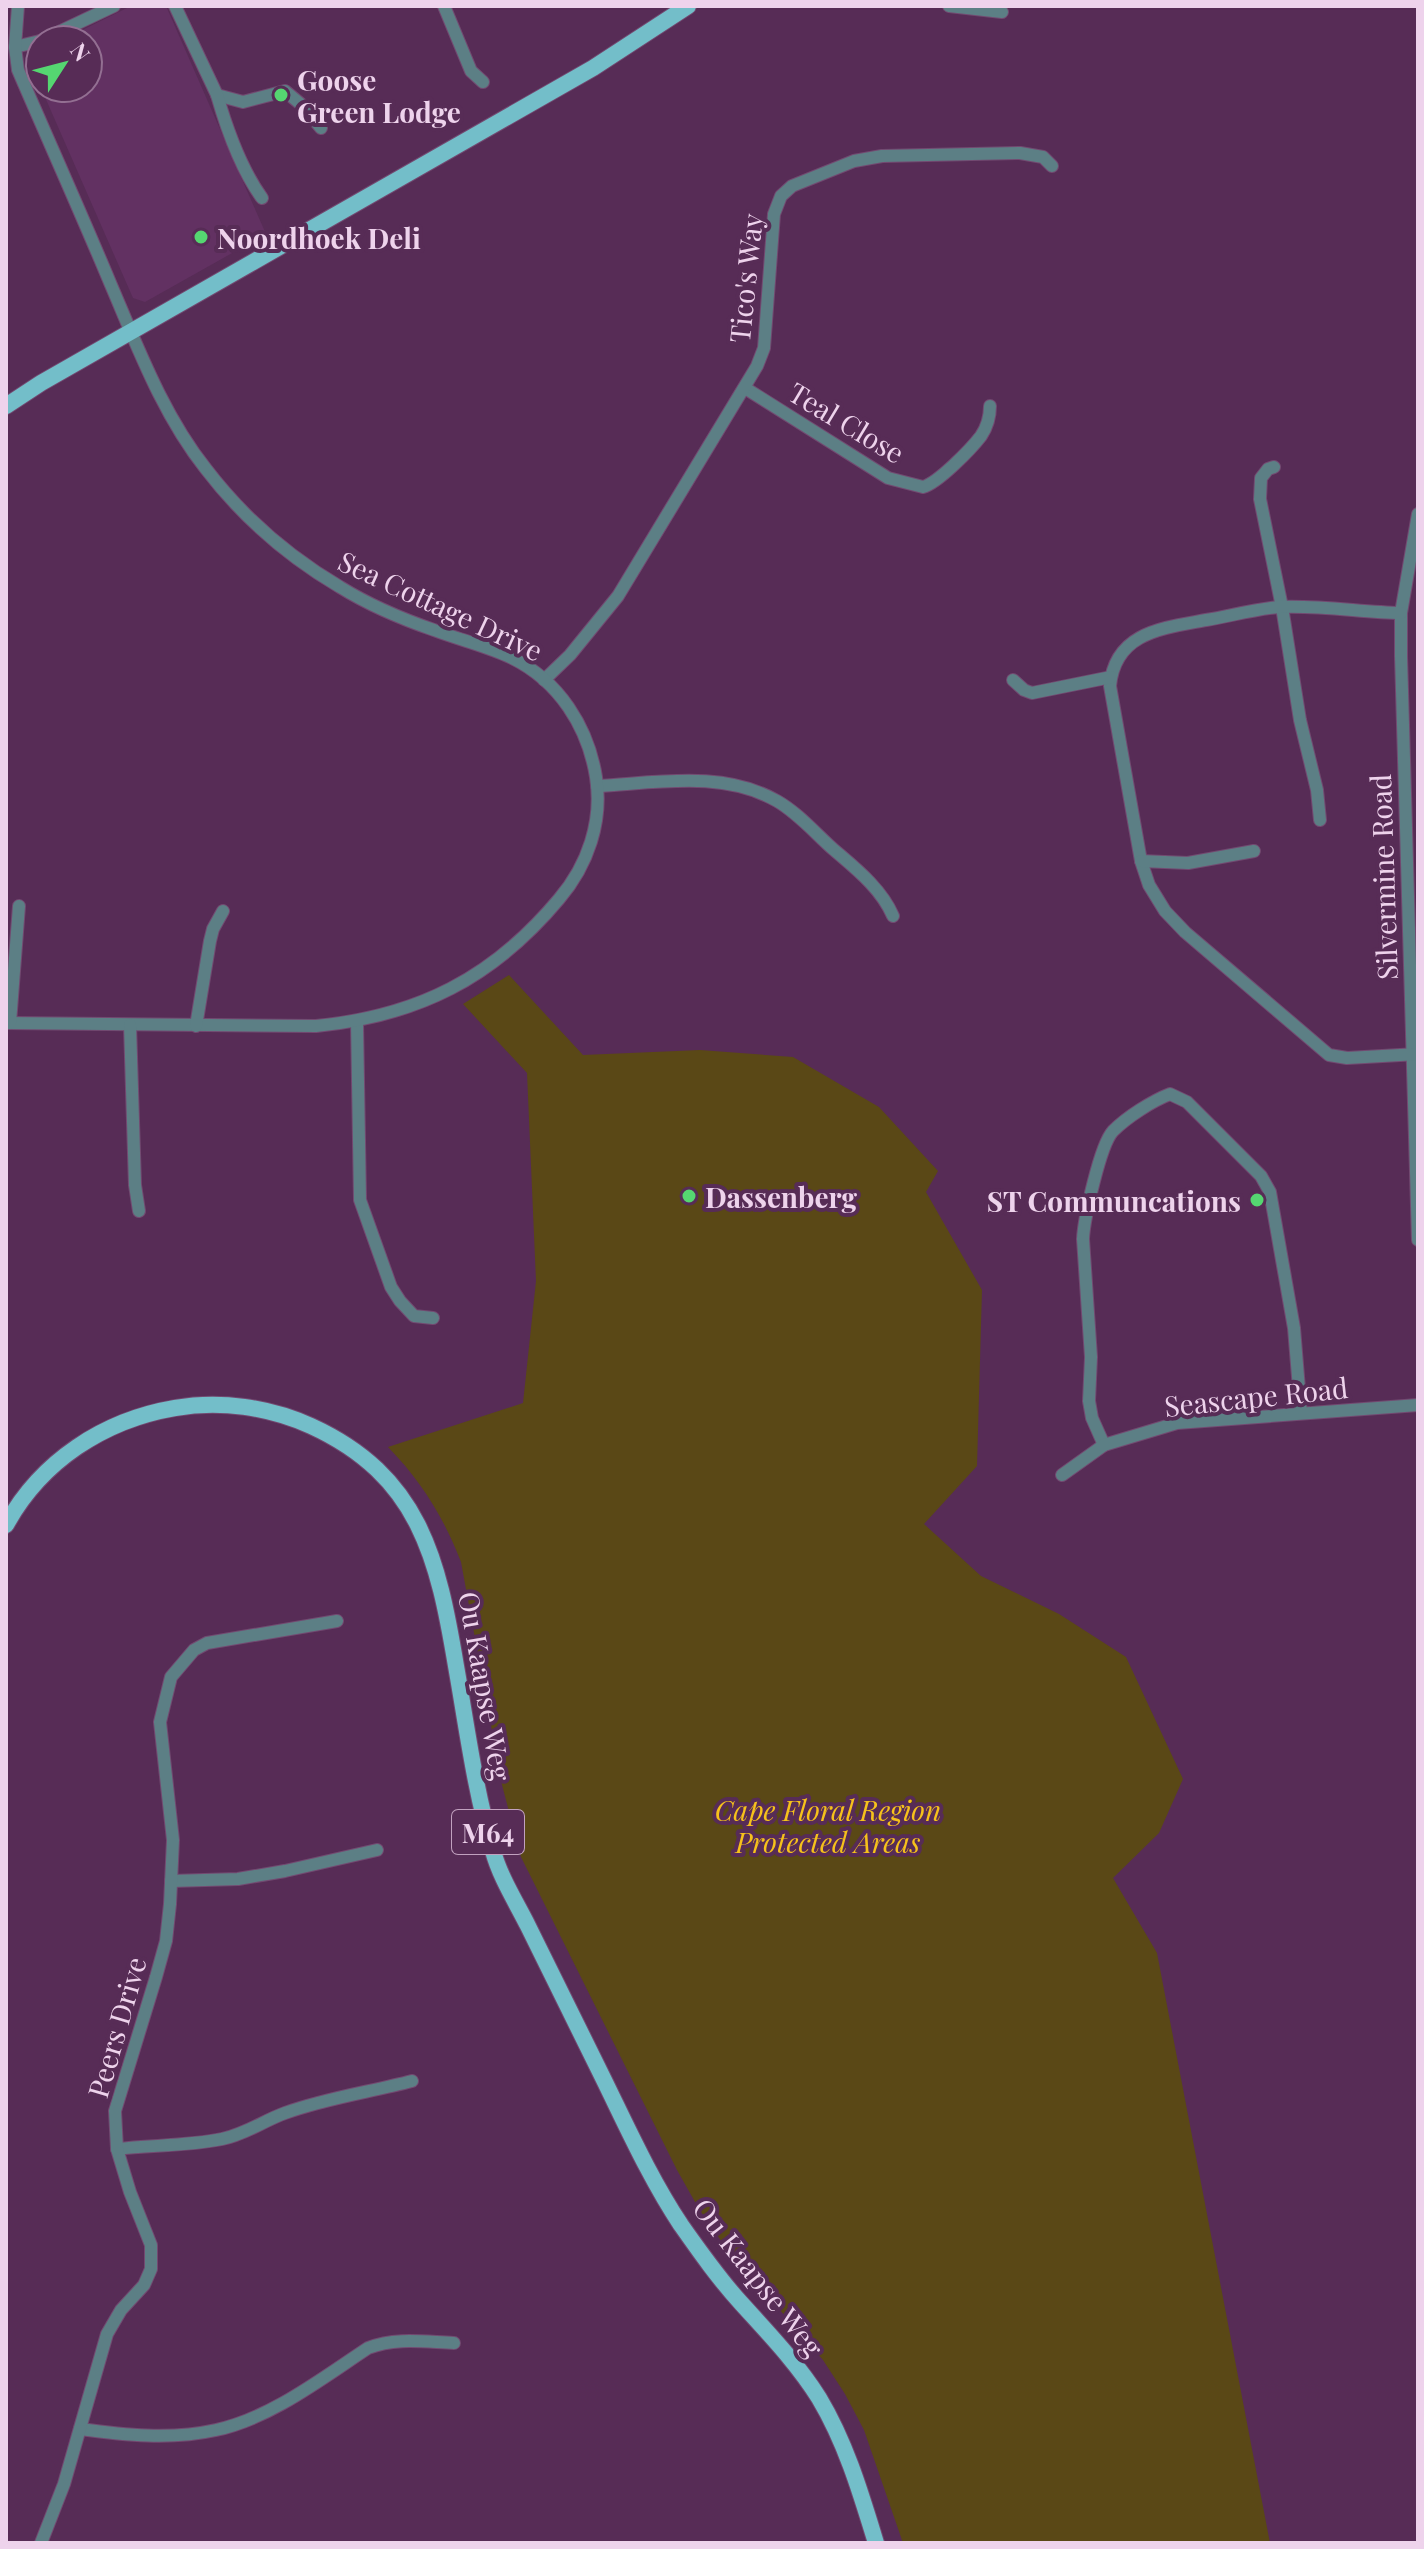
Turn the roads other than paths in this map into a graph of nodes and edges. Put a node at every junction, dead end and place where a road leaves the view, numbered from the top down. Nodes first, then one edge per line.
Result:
1 (18, 6) edge
2 (114, 6) edge
3 (175, 6) edge
4 (444, 6) edge
5 (688, 6) edge
6 (949, 6) edge
7 (1002, 12) dead end
8 (75, 24) edge
9 (24, 45) edge
10 (15, 47) junction
11 (483, 82) dead end
12 (217, 95) junction
13 (321, 128) dead end
14 (1052, 166) dead end
15 (262, 198) dead end
16 (131, 332) junction
17 (745, 388) junction
18 (6, 406) edge
19 (990, 410) dead end
20 (1274, 467) dead end
21 (1418, 514) edge
22 (1282, 607) junction
23 (1401, 613) junction
24 (1111, 677) junction
25 (544, 680) junction
26 (1013, 680) dead end
27 (597, 786) junction
28 (1320, 820) dead end
29 (1254, 851) dead end
30 (1141, 861) junction
31 (19, 906) dead end
32 (223, 911) dead end
33 (893, 916) dead end
34 (357, 1022) junction
35 (8, 1023) edge
36 (130, 1025) junction
37 (196, 1026) junction
38 (1415, 1055) edge
39 (139, 1211) dead end
40 (1418, 1240) edge
41 (433, 1318) dead end
42 (1418, 1405) edge
43 (1301, 1413) junction
44 (1104, 1445) junction
45 (1062, 1475) dead end
46 (6, 1525) edge
47 (337, 1621) dead end
48 (377, 1850) dead end
49 (171, 1881) junction
50 (412, 2081) dead end
51 (117, 2149) junction
52 (454, 2343) dead end
53 (80, 2429) junction
54 (41, 2543) edge
55 (876, 2543) edge

1 - 10 street, Sea Cottage Drive
2 - 8 street
3 - 12 street
4 - 11 street
5 - 16 main road
6 - 7 street
9 - 10 street
10 - 16 street, Sea Cottage Drive
12 - 13 street
12 - 15 street
14 - 17 street, Tico's Way
16 - 18 main road
16 - 25 street, Sea Cottage Drive
17 - 19 street, Teal Close
17 - 25 street, Tico's Way
20 - 22 street
21 - 23 street, Silvermine Road
22 - 23 street
22 - 24 street
22 - 28 street
23 - 38 street, Silvermine Road
24 - 26 street
24 - 30 street
25 - 27 street, Sea Cottage Drive
27 - 33 street
27 - 34 street, Sea Cottage Drive
29 - 30 street
30 - 38 street
31 - 35 street
32 - 37 street
34 - 37 street, Sea Cottage Drive
34 - 41 street
35 - 36 street, Sea Cottage Drive
36 - 37 street, Sea Cottage Drive
36 - 39 street
38 - 40 street, Silvermine Road
42 - 43 street, Seascape Road
43 - 44 street, Seascape Road
43 - 44 street
44 - 45 street, Seascape Road
46 - 55 main road, Ou Kaapse Weg / M64
47 - 49 street, Peers Drive
48 - 49 street
49 - 51 street, Peers Drive
50 - 51 street
51 - 53 street, Peers Drive
52 - 53 street
53 - 54 street, Peers Drive

